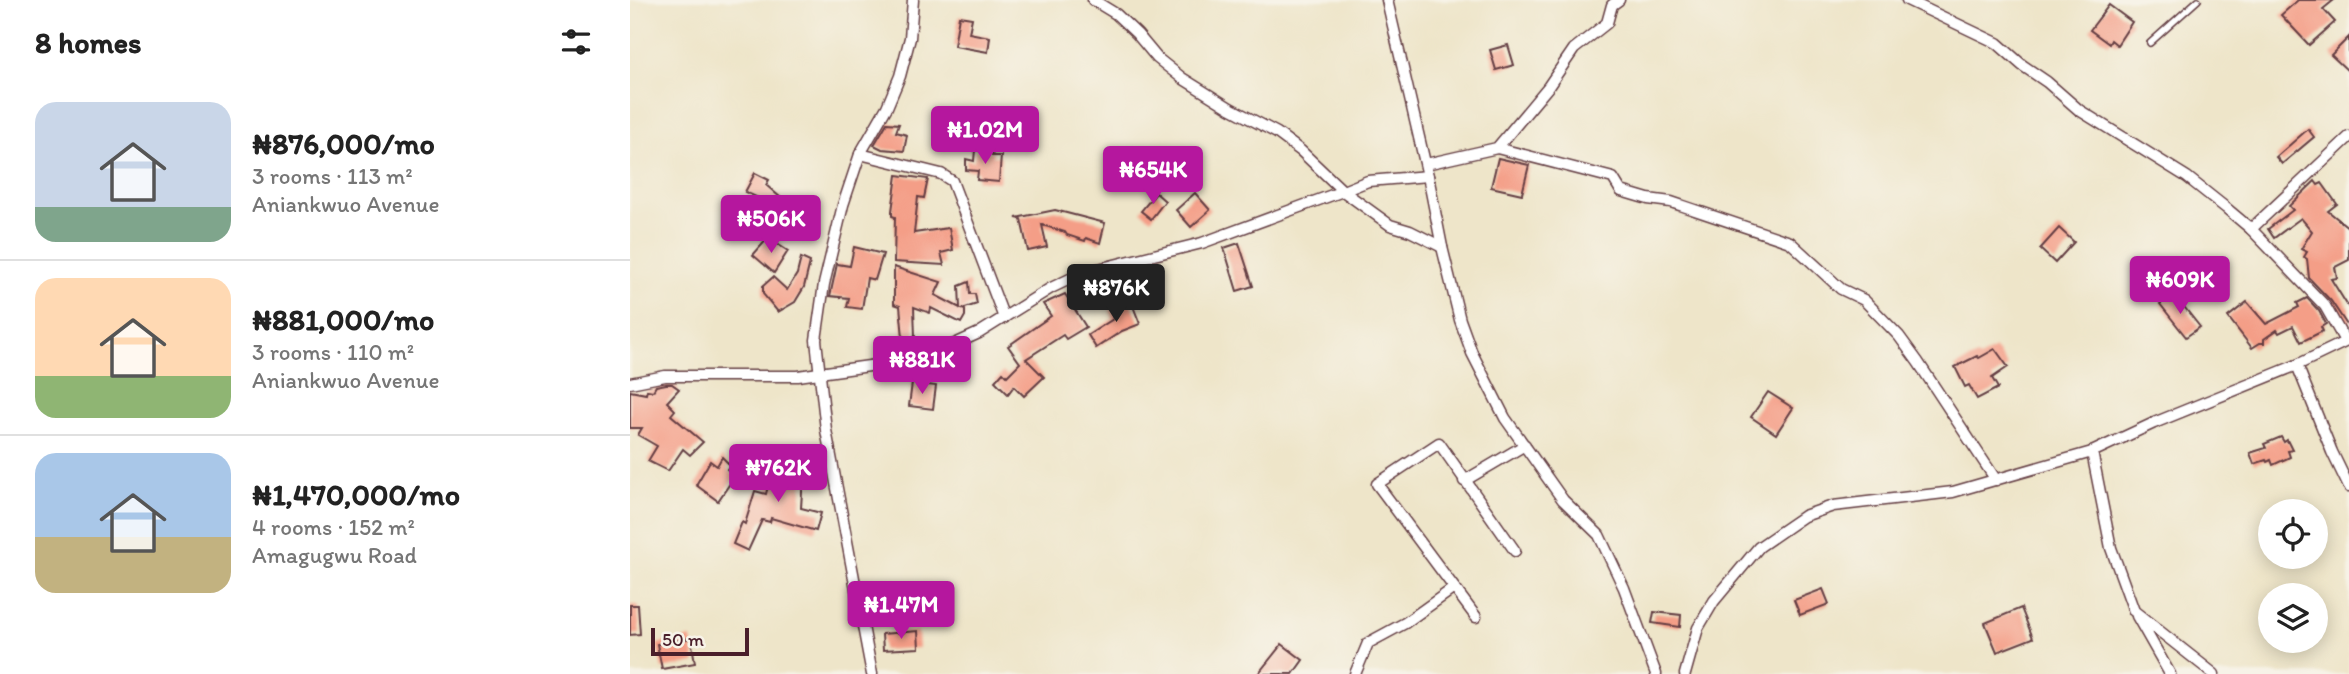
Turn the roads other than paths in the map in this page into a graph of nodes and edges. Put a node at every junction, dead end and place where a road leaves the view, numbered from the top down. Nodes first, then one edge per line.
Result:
1 (913, 0) edge
2 (1093, 0) edge
3 (1387, 0) edge
4 (1619, 0) edge
5 (1907, 0) edge
6 (2199, 0) edge
7 (2150, 43) dead end
8 (2349, 137) edge
9 (1497, 148) junction
10 (860, 154) junction
11 (1426, 164) junction
12 (1428, 176) junction
13 (1343, 191) junction
14 (2251, 229) junction
15 (1442, 247) junction
16 (1004, 318) junction
17 (2347, 341) edge
18 (2297, 365) junction
19 (818, 374) junction
20 (630, 383) edge
21 (1525, 445) junction
22 (2092, 452) junction
23 (1996, 480) junction
24 (1464, 481) junction
25 (2349, 487) edge
26 (1515, 551) dead end
27 (1454, 588) junction
28 (2134, 611) junction
29 (1476, 617) dead end
30 (872, 674) edge
31 (1355, 674) edge
32 (1656, 674) edge
33 (1685, 674) edge
34 (2170, 674) edge
35 (2214, 674) edge

1 - 10 street
2 - 13 street
3 - 11 street
4 - 9 street
5 - 14 street
6 - 7 lane
8 - 14 street
9 - 11 street
9 - 23 street
10 - 16 street
10 - 19 street
11 - 12 street
12 - 13 street
12 - 15 street
13 - 15 street
13 - 16 street
14 - 17 street
15 - 21 street
16 - 19 street
17 - 18 street
18 - 22 street
18 - 25 street
19 - 20 street
19 - 30 street
21 - 24 street
21 - 32 street
22 - 23 street
22 - 28 street
23 - 33 street
24 - 26 street
24 - 27 street
27 - 29 street
27 - 31 street
28 - 34 street
28 - 35 street

